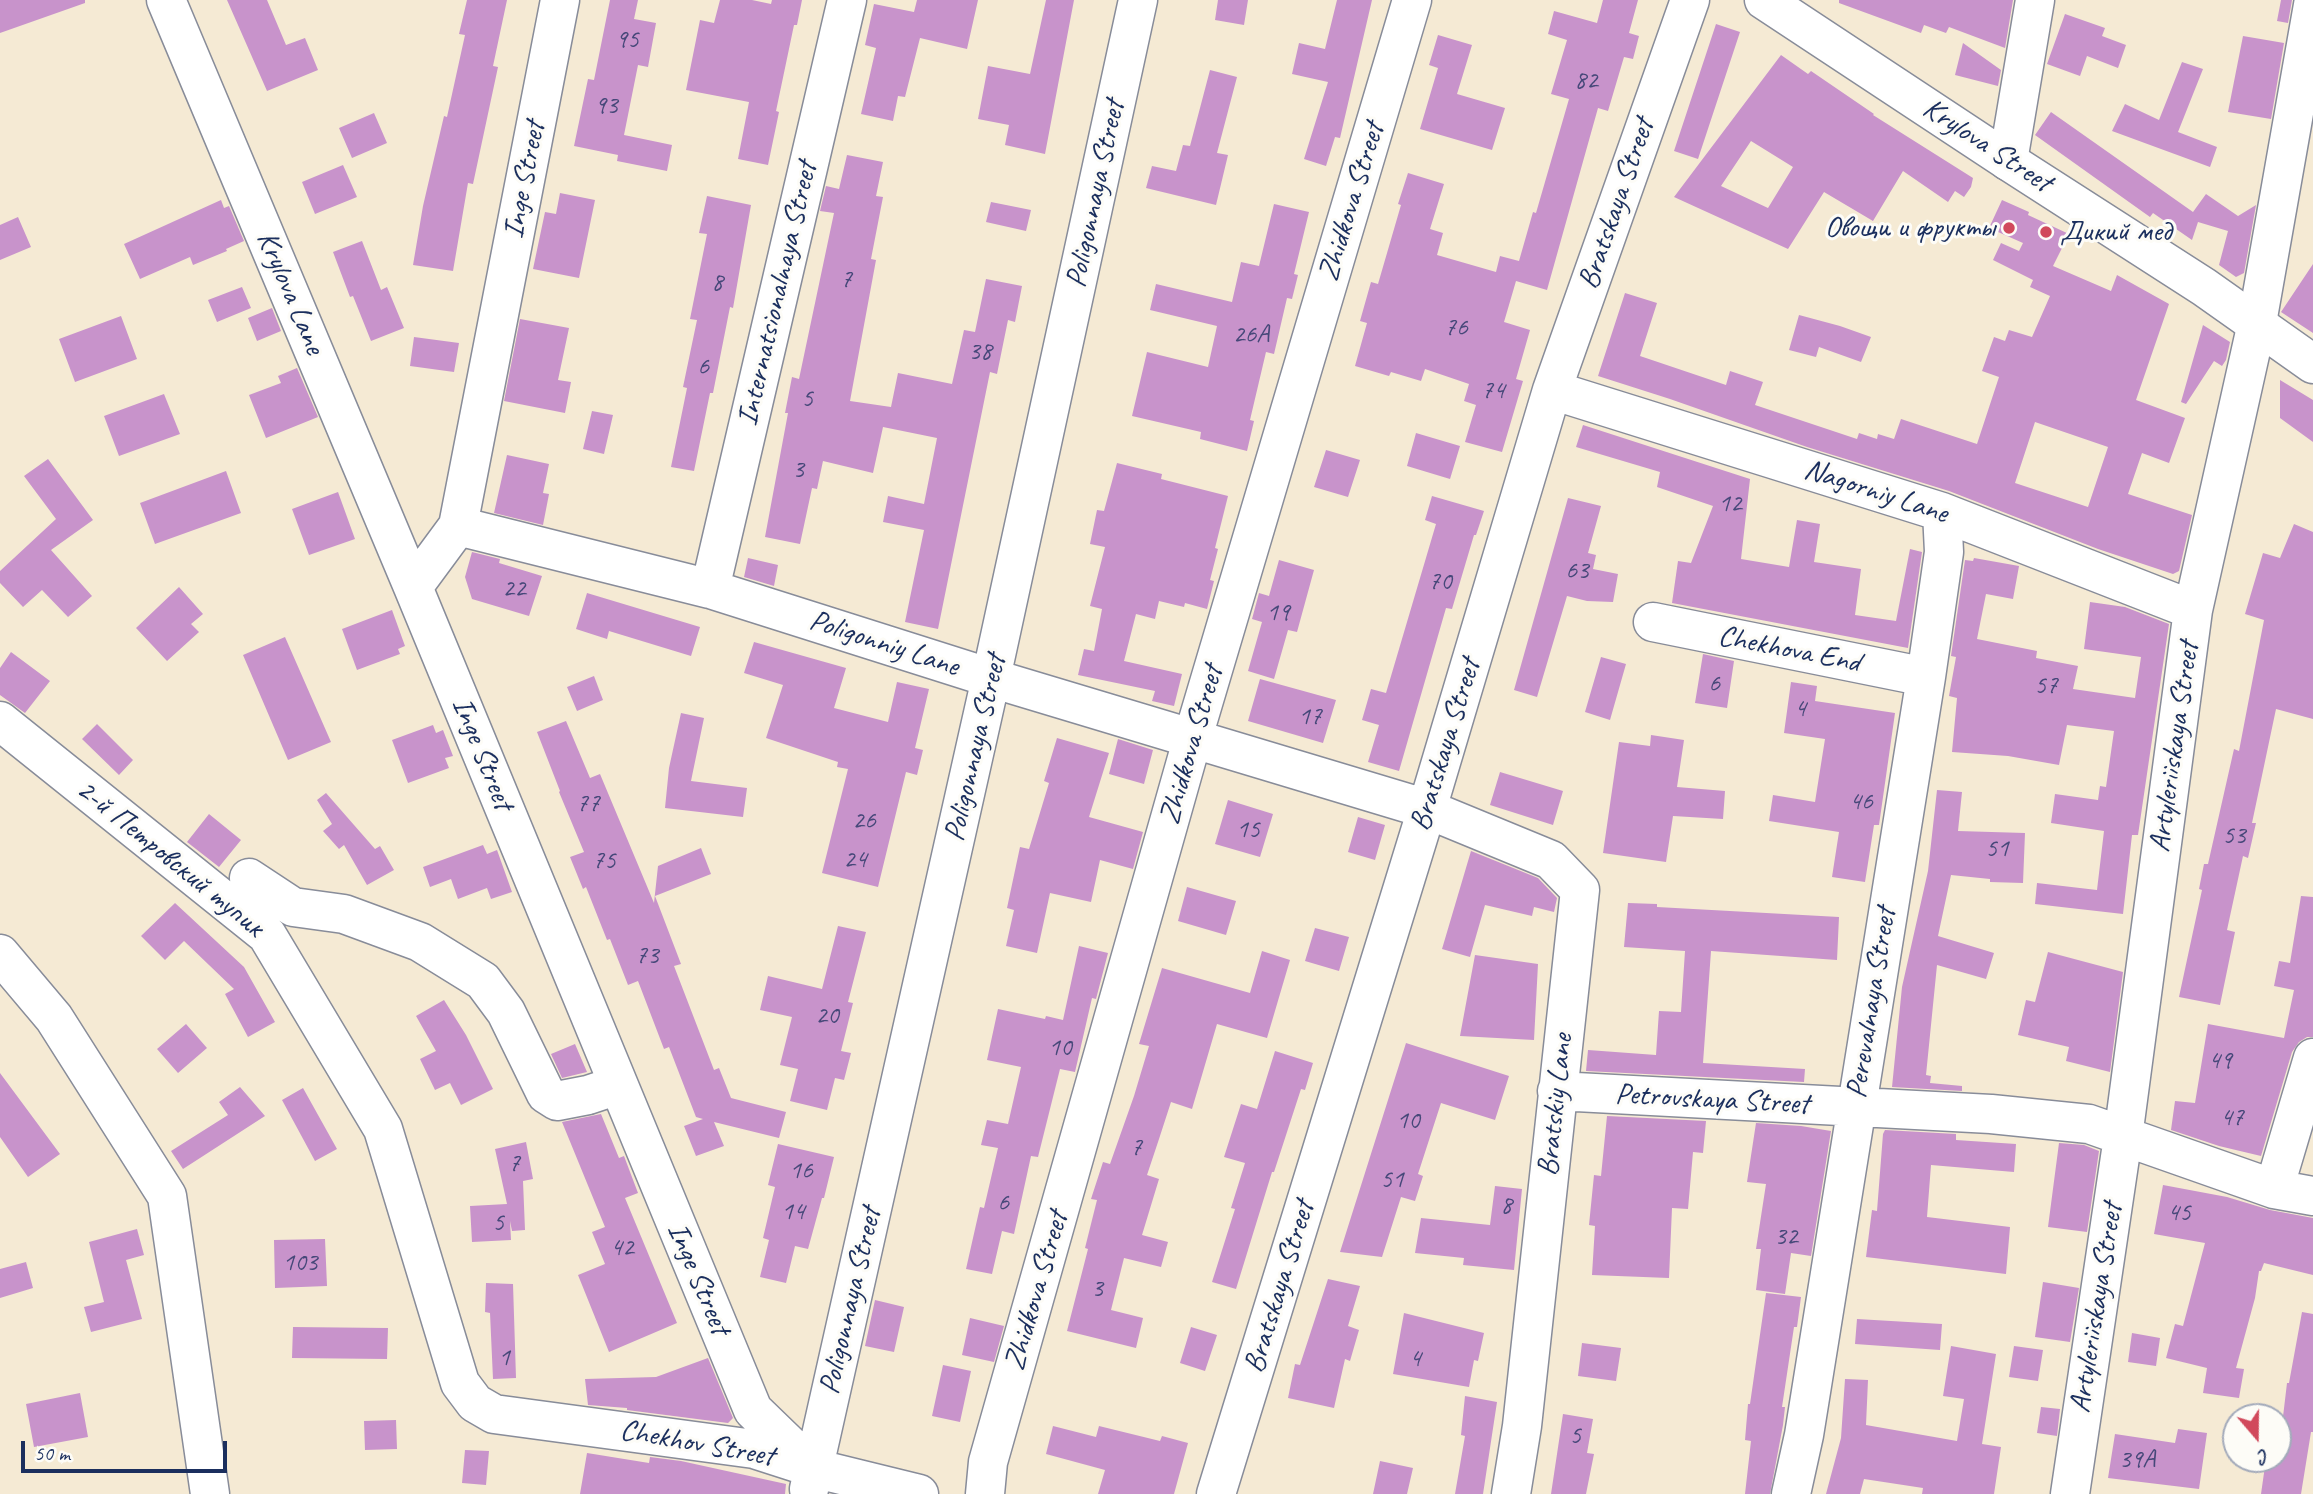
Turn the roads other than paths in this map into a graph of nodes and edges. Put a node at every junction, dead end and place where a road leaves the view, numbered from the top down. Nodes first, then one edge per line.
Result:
1 (166, 0) edge
2 (560, 0) edge
3 (846, 0) edge
4 (1138, 0) edge
5 (1412, 0) edge
6 (1689, 0) edge
7 (1764, 0) edge
8 (2035, 0) edge
9 (2313, 5) edge
10 (2008, 161) junction
11 (2257, 323) junction
12 (2313, 364) edge
13 (1552, 390) junction
14 (1942, 512) junction
15 (458, 526) junction
16 (413, 586) junction
17 (710, 589) junction
18 (2193, 611) junction
19 (1653, 622) dead end
20 (1926, 677) junction
21 (991, 678) junction
22 (0, 722) edge
23 (1193, 737) junction
24 (1427, 809) junction
25 (248, 878) dead end
26 (0, 954) edge
27 (2313, 1058) edge
28 (618, 1085) junction
29 (1557, 1091) junction
30 (1855, 1108) junction
31 (2123, 1138) junction
32 (2274, 1189) junction
33 (2313, 1196) edge
34 (475, 1403) joint
35 (811, 1481) edge
36 (210, 1494) edge
37 (919, 1494) edge
38 (985, 1494) edge
39 (1216, 1494) edge
40 (1511, 1494) edge
41 (1791, 1494) edge
42 (2070, 1494) edge

1 - 16 street, Krylova Lane
2 - 15 street, Inge Street
3 - 17 street, Internatsionalnaya Street
4 - 21 street, Poligonnaya Street
5 - 23 street, Zhidkova Street
6 - 13 street, Bratskaya Street
7 - 10 street, Krylova Street
8 - 10 street
9 - 11 street, Artyleriiskaya Street
10 - 11 street, Krylova Street
11 - 12 street, Krylova Street
11 - 18 street, Artyleriiskaya Street
13 - 14 street, Nagorniy Lane
13 - 24 street, Bratskaya Street
14 - 18 street, Nagorniy Lane
14 - 20 street, Perevalnaya Street
15 - 16 street, Inge Street
15 - 17 street, Poligonniy Lane
16 - 28 street, Inge Street
17 - 21 street, Poligonniy Lane
18 - 31 street, Artyleriiskaya Street
19 - 20 street, Chekhova End
20 - 30 street, Perevalnaya Street
21 - 23 street, Poligonniy Lane
21 - 35 street, Poligonnaya Street
22 - 34 street, 2-й Петровский тупик
23 - 24 street, Poligonniy Lane
23 - 38 street, Zhidkova Street
24 - 29 street, Bratskiy Lane
24 - 39 street, Bratskaya Street
25 - 28 street
26 - 36 street
27 - 32 street
28 - 35 street, Inge Street
29 - 30 street, Petrovskaya Street
29 - 40 street, Bratskiy Lane
30 - 31 street, Petrovskaya Street
30 - 41 street, Perevalnaya Street
31 - 32 street, Petrovskaya Street
31 - 42 street, Artyleriiskaya Street
32 - 33 street, Petrovskaya Street
34 - 35 street, Chekhov Street
35 - 37 street, Chekhov Street

